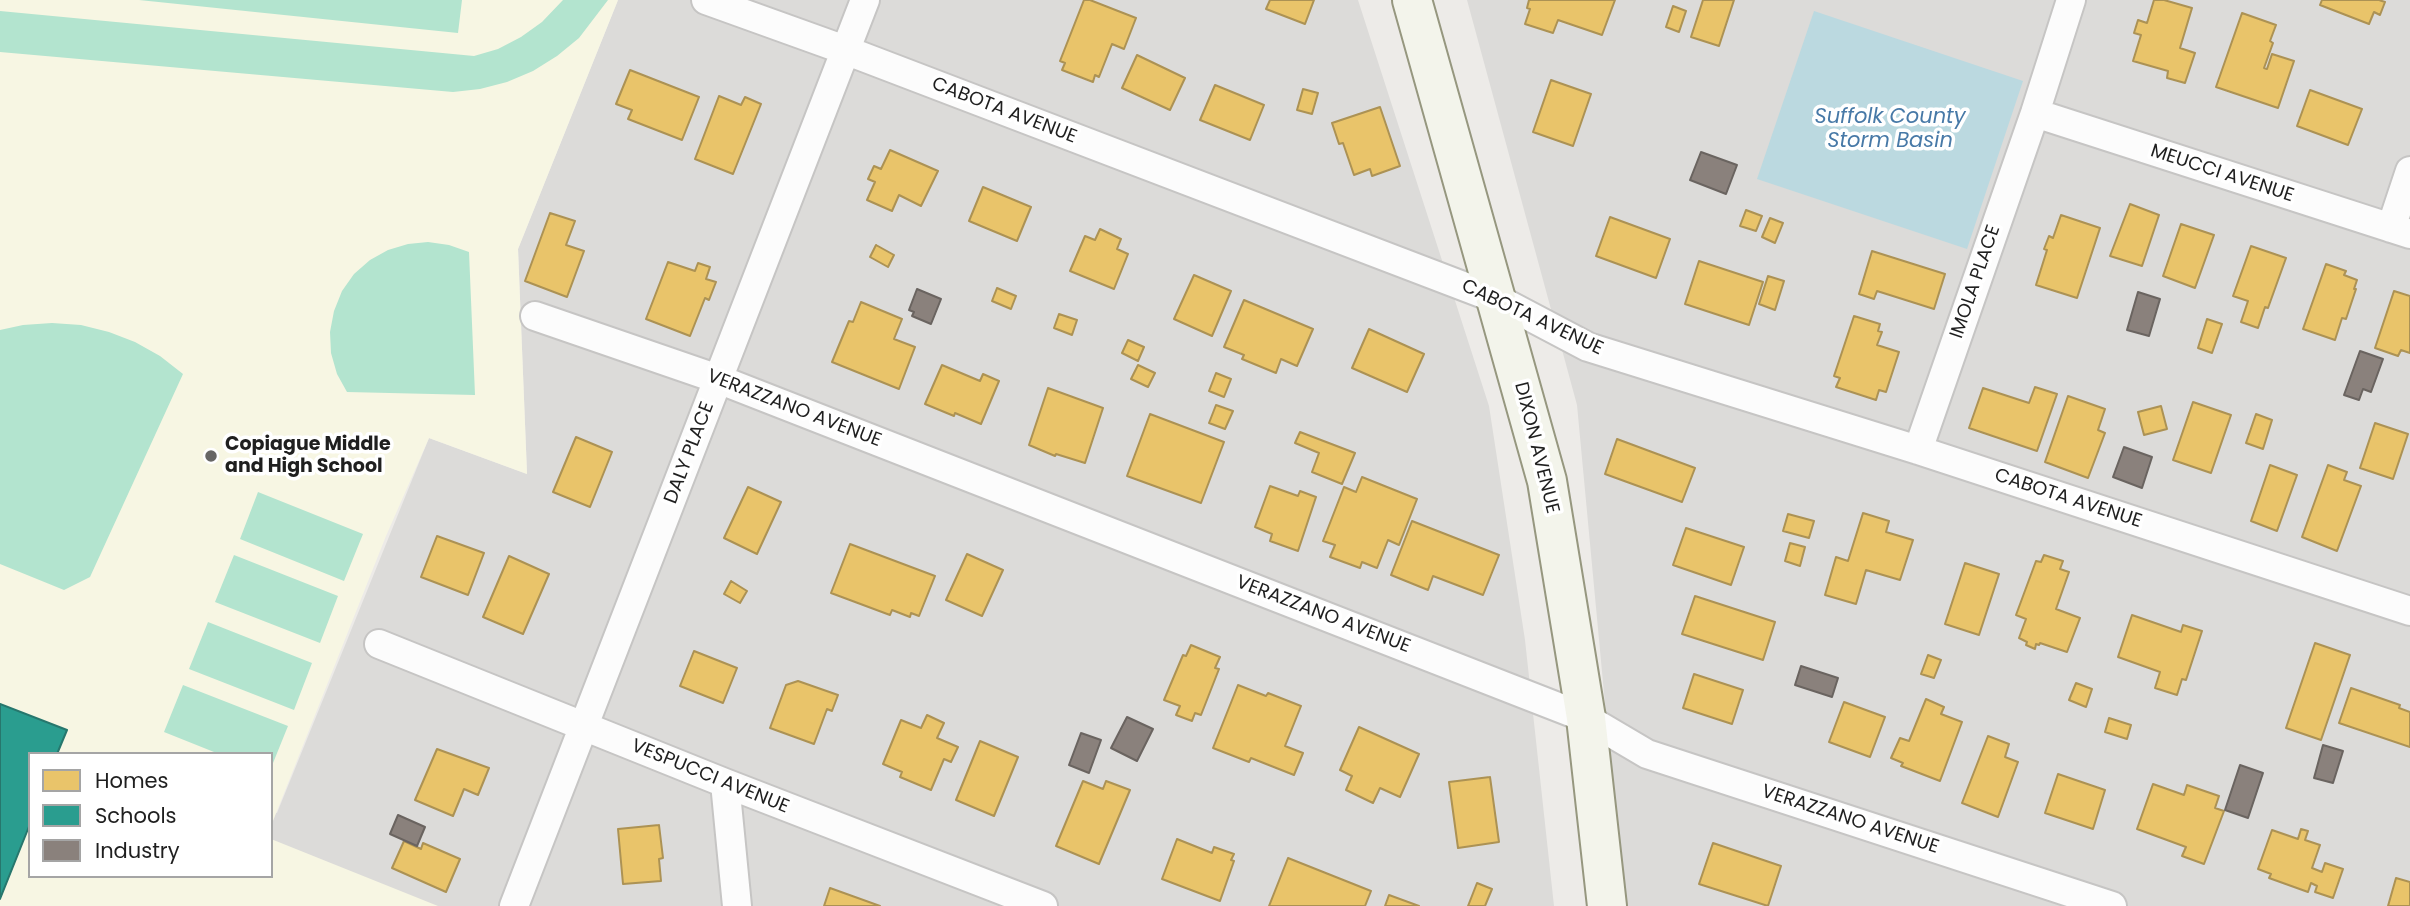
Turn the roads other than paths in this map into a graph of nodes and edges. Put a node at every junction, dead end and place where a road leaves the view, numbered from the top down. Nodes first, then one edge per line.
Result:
1 (706, 0) edge
2 (865, 0) edge
3 (1412, 0) edge
4 (2071, 0) edge
5 (845, 50) junction
6 (2035, 113) junction
7 (2410, 171) edge
8 (2400, 231) edge
9 (1497, 299) junction
10 (535, 316) dead end
11 (718, 379) junction
12 (1918, 450) junction
13 (2410, 611) edge
14 (379, 645) dead end
15 (1586, 719) junction
16 (583, 726) junction
17 (725, 783) junction
18 (514, 906) edge
19 (737, 906) edge
20 (1043, 906) edge
21 (1607, 906) edge
22 (2112, 906) edge

1 - 5 street, CABOTA AVENUE
2 - 5 street, DALY PLACE
3 - 9 main road, DIXON AVENUE
4 - 6 street, IMOLA PLACE
5 - 9 street, CABOTA AVENUE
5 - 11 street, DALY PLACE
6 - 8 street, MEUCCI AVENUE
6 - 12 street, IMOLA PLACE
7 - 8 street
9 - 12 street, CABOTA AVENUE
9 - 15 main road, DIXON AVENUE
10 - 11 street, VERAZZANO AVENUE
11 - 15 street, VERAZZANO AVENUE
11 - 16 street, DALY PLACE
12 - 13 street, CABOTA AVENUE
14 - 16 street, VESPUCCI AVENUE
15 - 21 main road, DIXON AVENUE
15 - 22 street, VERAZZANO AVENUE
16 - 17 street, VESPUCCI AVENUE
16 - 18 street, DALY PLACE
17 - 19 street
17 - 20 street, VESPUCCI AVENUE

